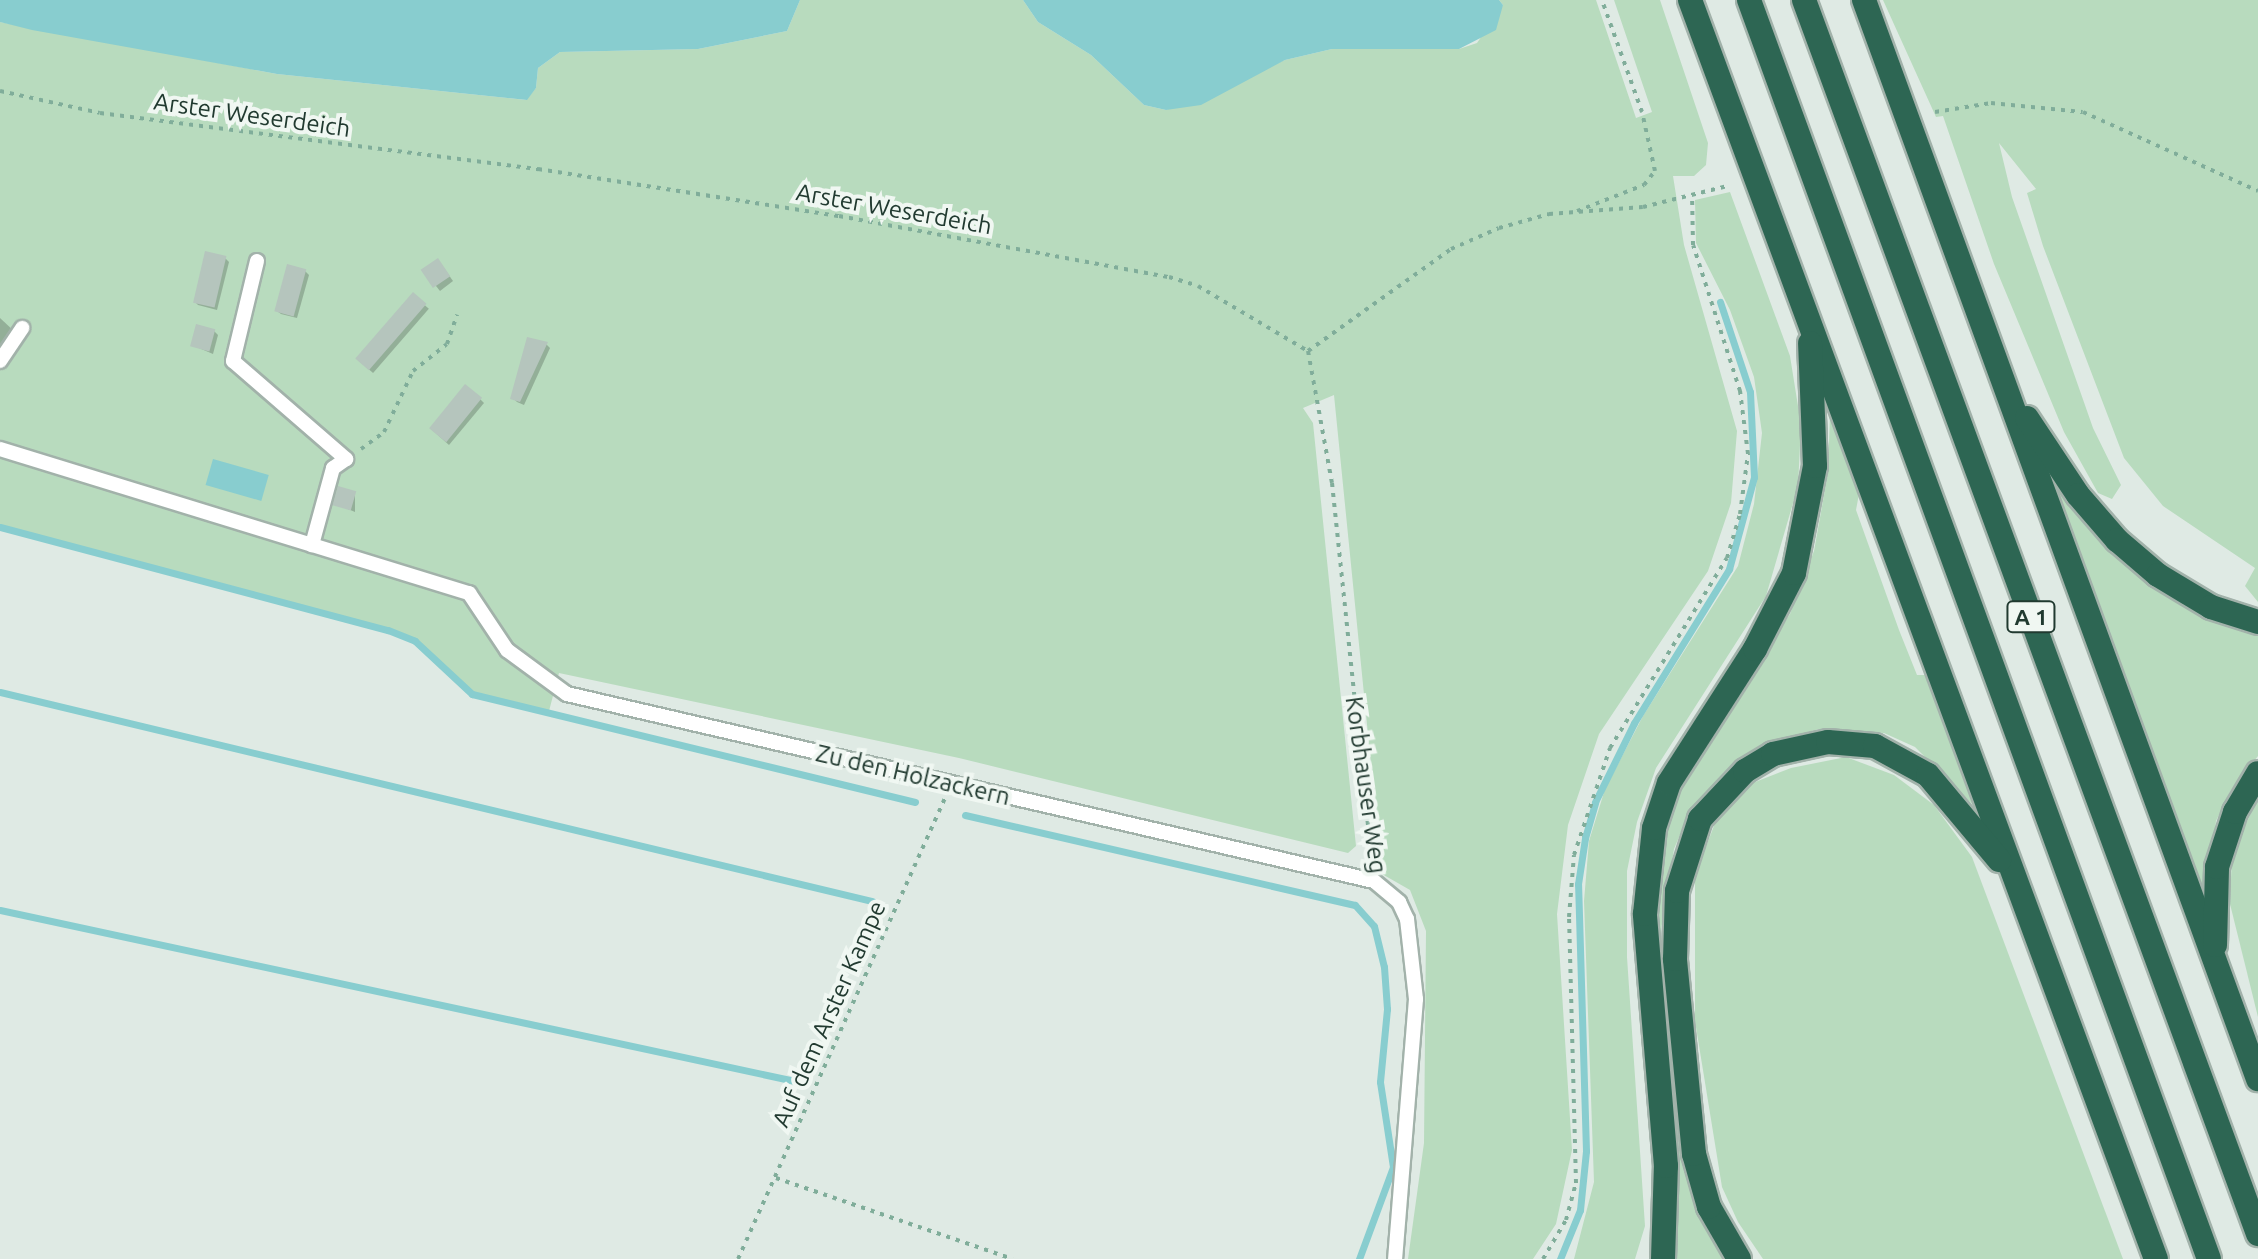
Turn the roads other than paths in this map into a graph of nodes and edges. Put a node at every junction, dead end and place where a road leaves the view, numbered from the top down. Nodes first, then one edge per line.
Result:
1 (1690, 0) edge
2 (1749, 0) edge
3 (1804, 0) edge
4 (1864, 0) edge
5 (257, 261) dead end
6 (1808, 316) junction
7 (22, 328) dead end
8 (0, 361) edge
9 (2006, 386) junction
10 (0, 449) edge
11 (312, 545) junction
12 (2258, 622) edge
13 (2258, 773) edge
14 (1374, 881) joint
15 (2018, 887) junction
16 (2214, 960) junction
17 (2258, 1079) edge
18 (2258, 1234) edge
19 (1395, 1259) edge
20 (1663, 1259) edge
21 (1739, 1259) edge
22 (2156, 1259) edge
23 (2209, 1259) edge

1 - 6 highway
2 - 23 highway, A 1
3 - 18 highway, A 1
4 - 9 highway
5 - 11 lane
6 - 15 highway
6 - 20 highway
7 - 8 lane
9 - 12 highway
9 - 16 highway
10 - 11 lane, Zu den Holzackern
11 - 14 lane, Zu den Holzackern
13 - 16 highway
14 - 19 lane, Korbhauser Weg
15 - 21 highway
15 - 22 highway
16 - 17 highway

